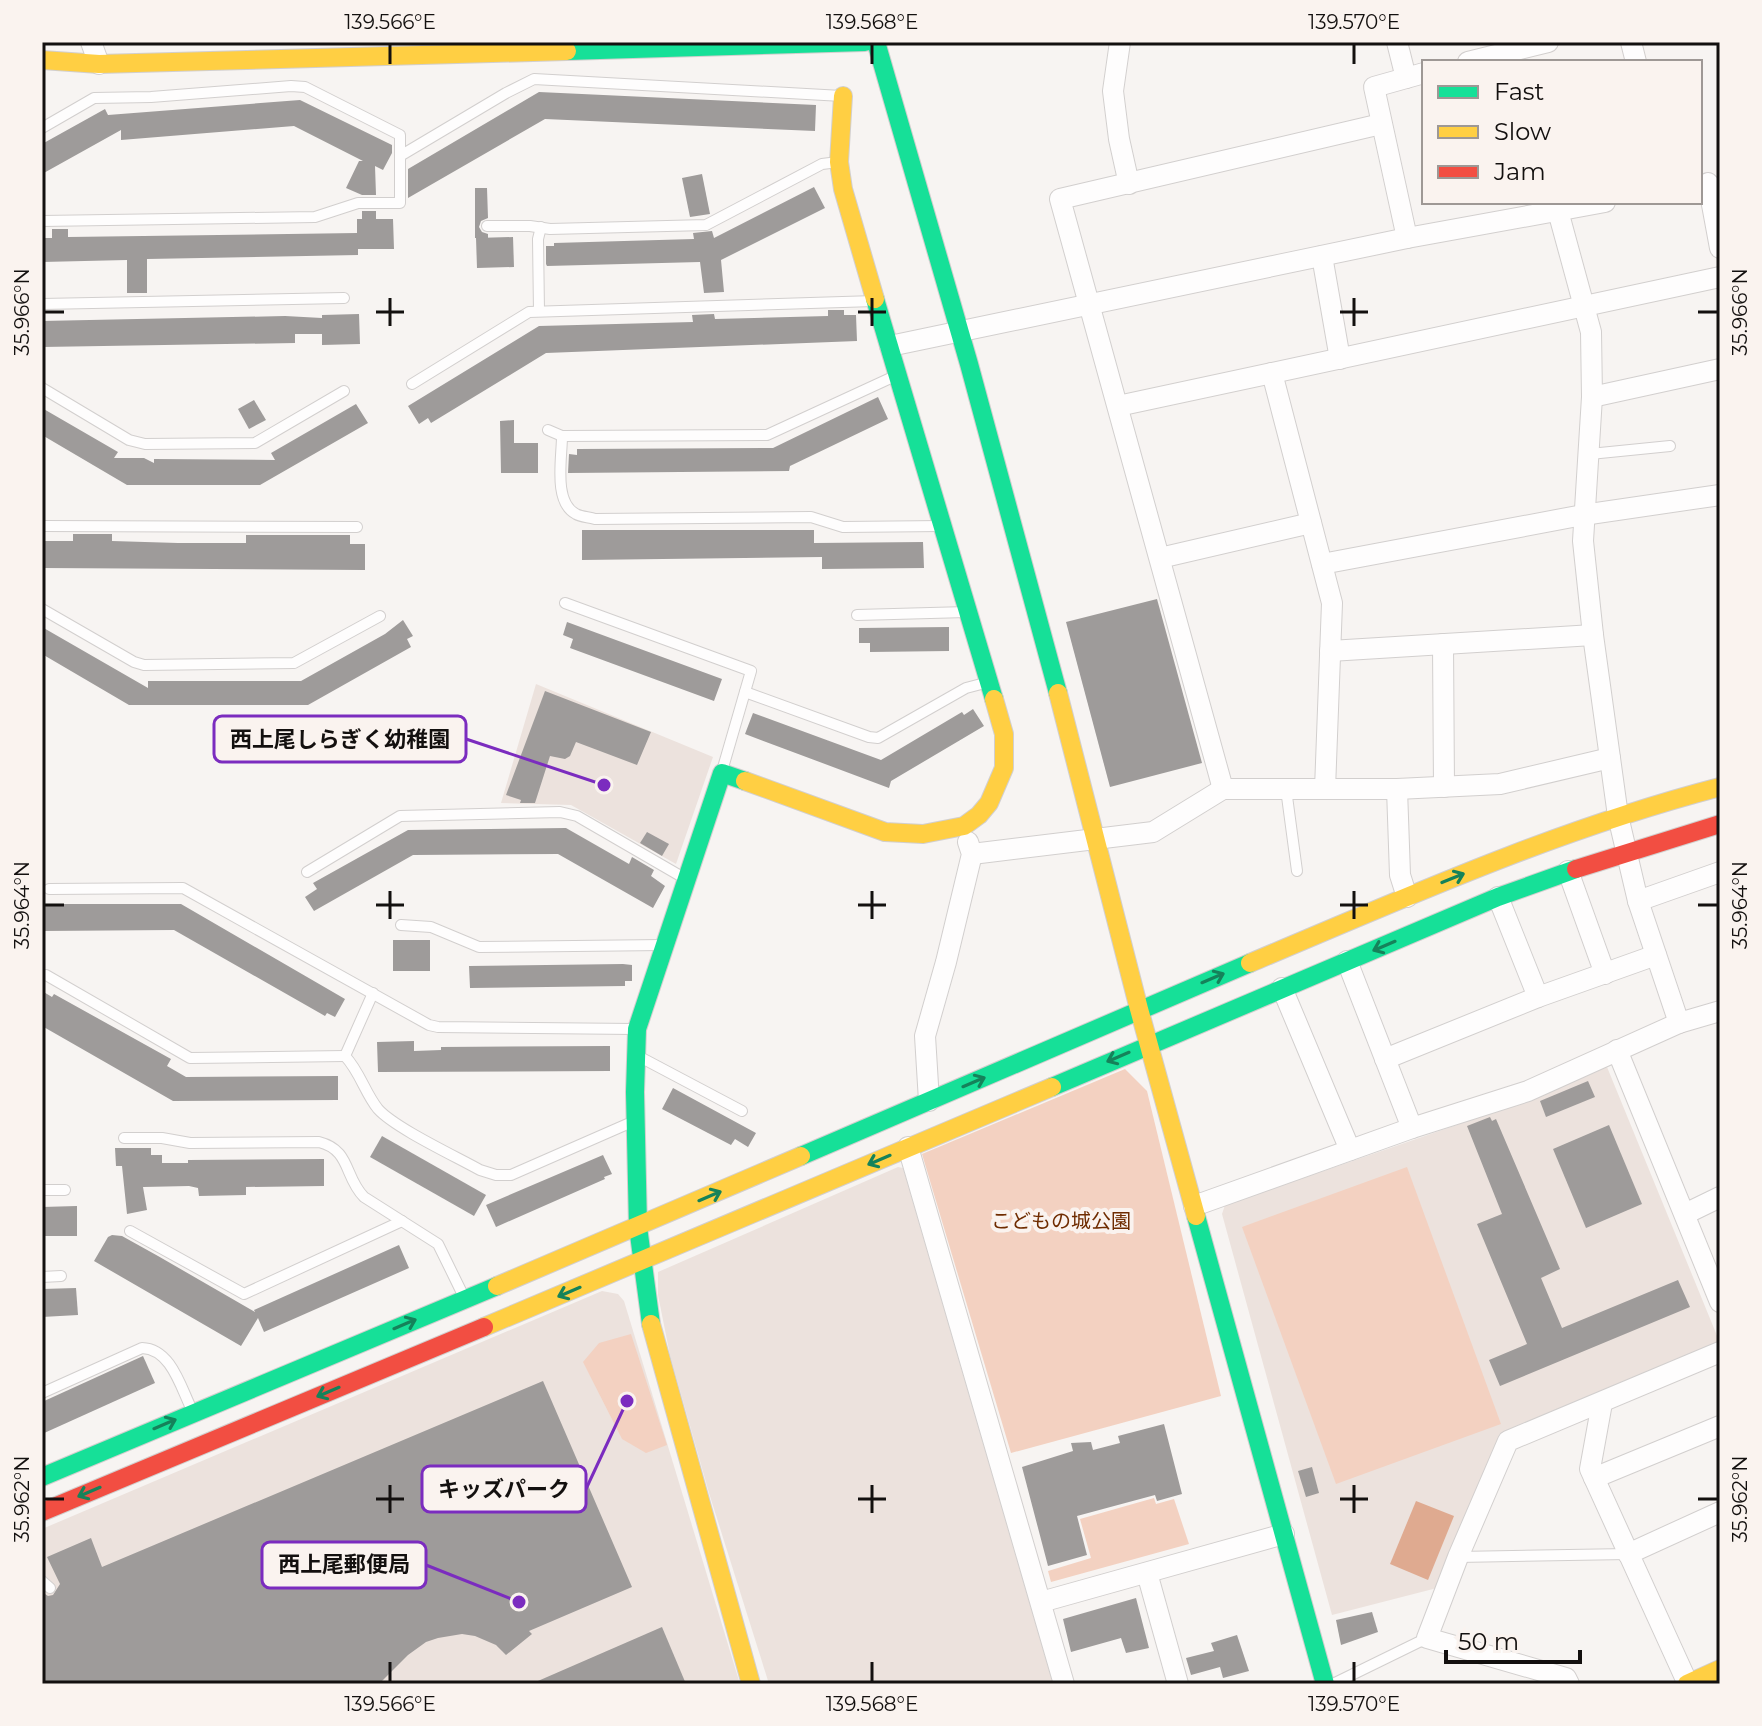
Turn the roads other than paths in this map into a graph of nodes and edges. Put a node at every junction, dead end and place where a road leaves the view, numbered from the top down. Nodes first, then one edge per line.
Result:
1 (91, 42) edge
2 (865, 42) edge
3 (876, 42) edge
4 (1120, 42) edge
5 (1397, 42) edge
6 (780, 44) edge
7 (454, 48) edge
8 (1496, 48) edge
9 (1544, 49) edge
10 (42, 60) edge
11 (1472, 60) edge
12 (99, 64) junction
13 (1415, 75) edge
14 (843, 96) joint
15 (1381, 124) junction
16 (42, 128) edge
17 (400, 156) junction
18 (839, 162) junction
19 (1709, 183) edge
20 (1129, 184) junction
21 (1595, 204) edge
22 (1530, 208) edge
23 (1558, 211) junction
24 (42, 221) edge
25 (487, 226) dead end
26 (541, 227) junction
27 (1407, 238) junction
28 (1720, 248) edge
29 (1322, 256) junction
30 (1720, 277) edge
31 (344, 298) dead end
32 (877, 301) junction
33 (1090, 303) junction
34 (42, 304) edge
35 (1586, 306) junction
36 (539, 311) junction
37 (959, 331) junction
38 (890, 346) junction
39 (1340, 359) junction
40 (1272, 373) junction
41 (898, 375) junction
42 (1719, 375) edge
43 (412, 384) dead end
44 (42, 388) edge
45 (344, 391) dead end
46 (1592, 397) junction
47 (1118, 406) junction
48 (548, 430) dead end
49 (562, 436) junction
50 (1670, 446) dead end
51 (1590, 454) junction
52 (1720, 495) edge
53 (1583, 515) junction
54 (1311, 523) junction
55 (42, 526) edge
56 (943, 526) junction
57 (357, 527) dead end
58 (1160, 558) junction
59 (1322, 564) junction
60 (565, 603) dead end
61 (42, 609) edge
62 (968, 612) junction
63 (857, 615) dead end
64 (380, 616) dead end
65 (1593, 635) junction
66 (1443, 644) junction
67 (1330, 651) junction
68 (989, 682) junction
69 (745, 692) junction
70 (1610, 758) junction
71 (722, 773) junction
72 (1444, 787) junction
73 (1720, 787) edge
74 (1223, 789) junction
75 (1286, 789) junction
76 (1325, 789) junction
77 (1397, 789) junction
78 (1618, 816) junction
79 (1720, 824) edge
80 (964, 826) junction
81 (1095, 839) junction
82 (1625, 852) junction
83 (972, 854) junction
84 (1297, 871) dead end
85 (1568, 871) junction
86 (307, 872) dead end
87 (1720, 872) edge
88 (685, 879) junction
89 (49, 889) dead end
90 (1407, 897) junction
91 (1498, 897) junction
92 (1638, 901) junction
93 (401, 925) dead end
94 (663, 945) junction
95 (1656, 955) junction
96 (1347, 961) junction
97 (1605, 974) junction
98 (46, 975) dead end
99 (1282, 988) junction
100 (373, 993) junction
101 (1538, 997) junction
102 (1139, 1009) junction
103 (1720, 1011) edge
104 (1679, 1023) junction
105 (637, 1029) junction
106 (1149, 1044) junction
107 (1617, 1050) junction
108 (636, 1055) junction
109 (345, 1056) junction
110 (1385, 1059) junction
111 (929, 1101) junction
112 (742, 1111) dead end
113 (636, 1120) junction
114 (1412, 1128) junction
115 (124, 1138) dead end
116 (908, 1147) junction
117 (1350, 1150) junction
118 (42, 1190) edge
119 (65, 1190) dead end
120 (1720, 1197) edge
121 (1194, 1206) junction
122 (1685, 1214) junction
123 (402, 1221) junction
124 (638, 1227) junction
125 (130, 1231) dead end
126 (641, 1262) junction
127 (61, 1276) dead end
128 (42, 1277) edge
129 (465, 1299) junction
130 (1720, 1302) edge
131 (1720, 1352) edge
132 (42, 1393) edge
133 (1602, 1403) junction
134 (193, 1412) junction
135 (1720, 1426) edge
136 (42, 1477) edge
137 (1594, 1478) junction
138 (42, 1512) edge
139 (1720, 1512) edge
140 (1284, 1534) junction
141 (1628, 1554) junction
142 (1458, 1557) junction
143 (1147, 1573) junction
144 (1041, 1602) junction
145 (1427, 1638) junction
146 (1720, 1669) edge
147 (751, 1684) edge
148 (1064, 1684) edge
149 (1178, 1684) edge
150 (1325, 1684) edge
151 (1333, 1684) edge
152 (1569, 1684) edge
153 (1688, 1684) edge

1 - 12 street
2 - 6 street
3 - 37 street
4 - 20 street
5 - 13 street
6 - 7 street
7 - 12 street
8 - 9 street
8 - 11 street
10 - 12 street
13 - 15 street
14 - 17 lane
14 - 18 street
15 - 20 street
15 - 27 street
16 - 17 lane
17 - 24 lane
18 - 26 lane
18 - 32 street
19 - 28 street
20 - 33 street
21 - 23 street
22 - 23 street
22 - 27 street
23 - 35 street
25 - 26 lane
26 - 36 lane
27 - 29 street
29 - 33 street
29 - 39 street
30 - 35 street
31 - 34 lane
32 - 36 lane
32 - 38 street
33 - 37 street
33 - 47 street
35 - 39 street
35 - 46 street
36 - 43 lane
37 - 38 street
37 - 81 street
38 - 41 street
39 - 40 street
40 - 47 street
40 - 54 street
41 - 49 lane
41 - 56 street
42 - 46 street
44 - 45 lane
46 - 51 street
47 - 58 street
48 - 49 lane
49 - 56 lane
50 - 51 lane
51 - 53 street
52 - 53 street
53 - 59 street
53 - 65 street
54 - 58 street
54 - 59 street
55 - 57 lane
56 - 62 street
58 - 74 street
59 - 67 street
60 - 69 lane
61 - 64 lane
62 - 63 lane
62 - 68 street
65 - 66 street
65 - 70 street
66 - 67 street
66 - 72 street
67 - 76 street
68 - 69 lane
68 - 80 street
69 - 71 lane
70 - 72 street
70 - 78 street
71 - 80 street
71 - 88 street
72 - 77 street
73 - 78 street
74 - 75 street
74 - 81 street
75 - 76 street
75 - 84 lane
76 - 77 street
77 - 90 street
78 - 82 street
90 -> 78 street
79 - 82 street
80 - 83 street
81 - 83 street
81 - 102 street
82 - 85 street
82 - 92 street
83 - 111 street
85 - 91 street
85 - 97 street
86 - 88 lane
87 - 92 street
88 - 94 street
89 - 100 lane
102 -> 90 street
91 -> 96 street
91 - 101 street
92 - 95 street
93 - 94 lane
94 - 105 street
95 - 97 street
95 - 104 street
96 - 99 street
96 - 110 street
97 - 101 street
98 - 109 lane
99 - 106 street
99 - 117 street
100 - 105 lane
100 - 109 lane
101 - 110 street
102 - 106 street
111 -> 102 street
103 - 104 street
104 - 107 street
105 - 108 street
106 -> 116 street
106 - 121 street
107 - 114 street
107 - 122 street
108 - 112 lane
108 - 113 street
109 - 113 lane
110 - 114 street
124 -> 111 street
113 - 124 street
114 - 117 street
115 - 123 lane
116 -> 126 street
116 - 144 street
117 - 121 street
118 - 119 lane
120 - 122 street
121 - 140 street
122 - 130 street
123 - 125 lane
123 - 129 lane
124 - 126 street
124 - 129 street
126 -> 138 street
126 - 147 street
127 - 128 lane
134 -> 129 street
131 - 133 street
132 - 134 lane
133 - 137 street
133 - 142 street
136 -> 134 street
135 - 137 street
137 - 141 street
139 - 141 street
140 - 143 street
140 - 150 street
141 - 142 lane
141 - 153 street
142 - 145 street
143 - 144 street
143 - 149 street
144 - 148 street
145 - 151 lane
145 - 152 street
146 - 153 street

